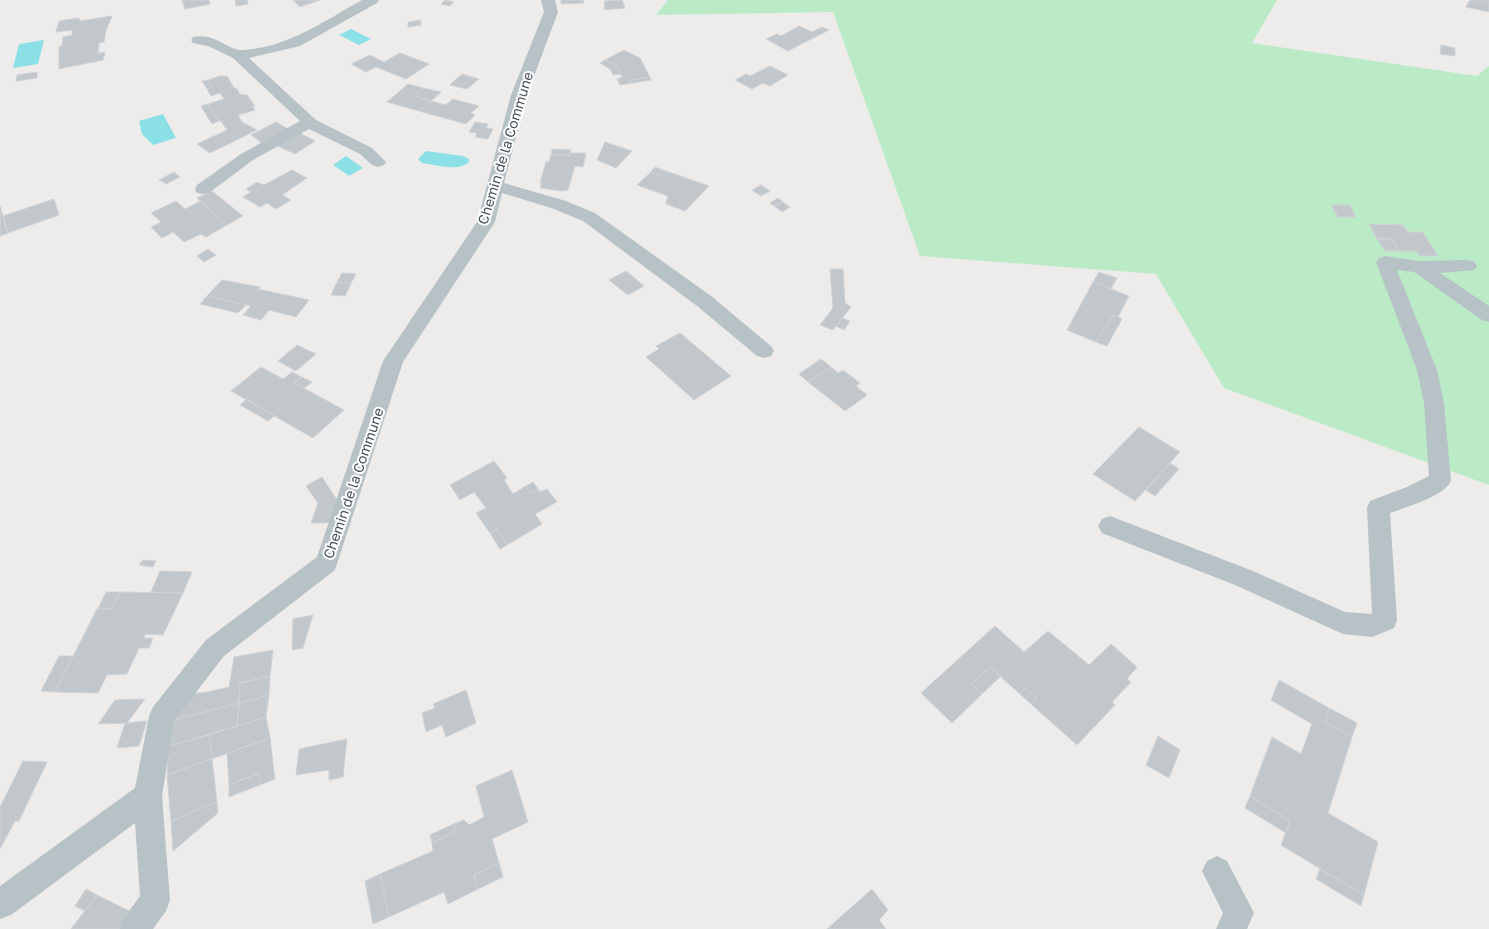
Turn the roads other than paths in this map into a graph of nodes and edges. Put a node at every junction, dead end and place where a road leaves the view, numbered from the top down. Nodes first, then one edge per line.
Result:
1 (372, 0) edge
2 (548, 0) edge
3 (198, 40) dead end
4 (238, 55) junction
5 (310, 124) junction
6 (378, 162) dead end
7 (496, 186) junction
8 (203, 188) dead end
9 (1468, 266) dead end
10 (1418, 267) junction
11 (1489, 315) edge
12 (764, 351) dead end
13 (1110, 526) dead end
14 (148, 796) junction
15 (1217, 871) dead end
16 (0, 904) edge
17 (135, 929) edge
18 (1230, 929) edge

1 - 4 street
2 - 7 street, Chemin de la Commune
3 - 4 street
4 - 5 street
5 - 6 street
5 - 8 street
7 - 12 street
7 - 14 street, Chemin de la Commune
9 - 10 street
10 - 11 street
10 - 13 street
14 - 16 street
14 - 17 street, Chemin de la Commune
15 - 18 street

